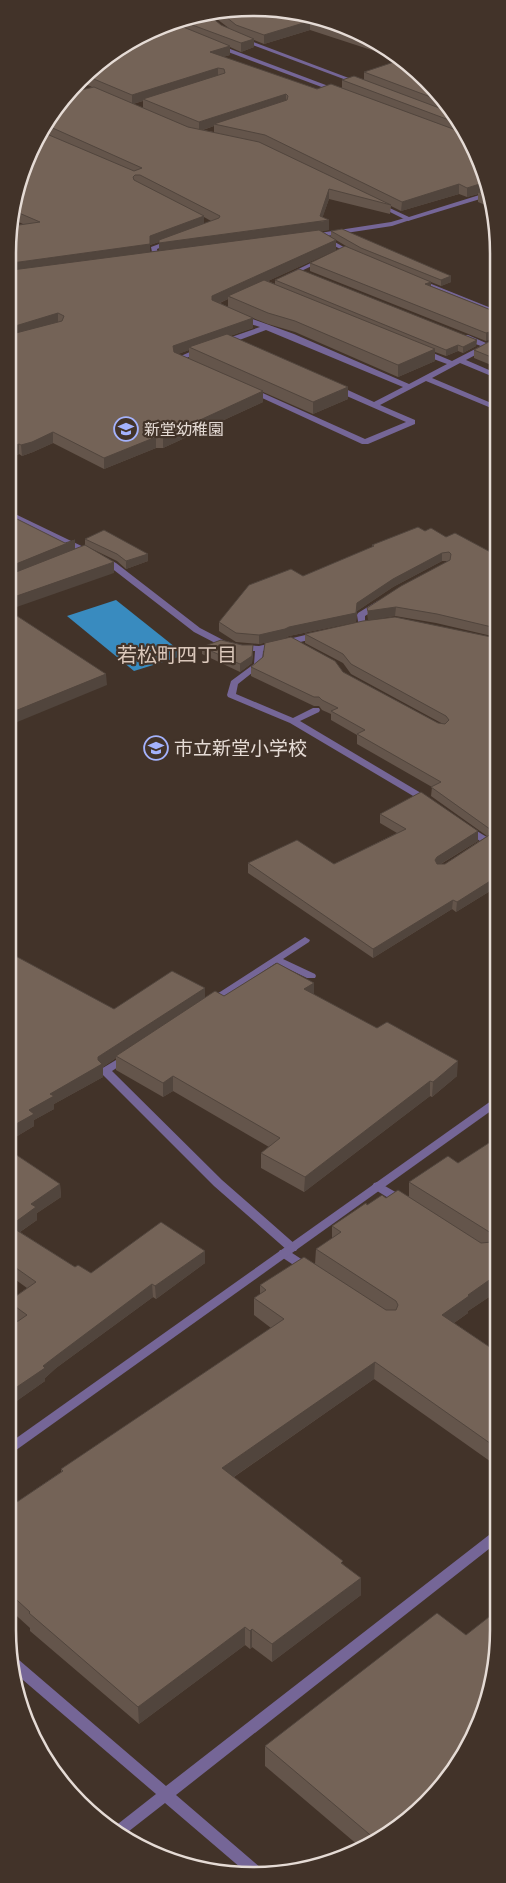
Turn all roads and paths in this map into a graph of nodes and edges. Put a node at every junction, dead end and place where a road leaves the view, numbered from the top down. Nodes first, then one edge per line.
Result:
1 (233, 36) edge
2 (211, 44) edge
3 (364, 85) edge
4 (340, 92) edge
5 (483, 196) edge
6 (373, 202) edge
7 (408, 219) junction
8 (319, 235) junction
9 (309, 236) edge
10 (179, 239) edge
11 (345, 250) junction
12 (337, 253) edge
13 (165, 255) edge
14 (155, 256) junction
15 (330, 257) edge
16 (358, 257) edge
17 (146, 258) edge
18 (299, 271) junction
19 (308, 274) edge
20 (282, 279) edge
21 (413, 279) edge
22 (490, 310) edge
23 (233, 315) edge
24 (264, 328) junction
25 (460, 335) edge
26 (227, 341) junction
27 (490, 344) edge
28 (236, 345) edge
29 (487, 346) junction
30 (417, 349) edge
31 (456, 362) junction
32 (196, 367) edge
33 (490, 374) edge
34 (426, 378) junction
35 (332, 386) edge
36 (409, 387) junction
37 (249, 391) edge
38 (375, 405) junction
39 (490, 405) edge
40 (16, 517) edge
41 (390, 596) edge
42 (363, 626) edge
43 (331, 633) edge
44 (290, 640) junction
45 (259, 648) junction
46 (306, 649) edge
47 (316, 710) edge
48 (293, 721) junction
49 (434, 806) edge
50 (457, 821) edge
51 (490, 842) edge
52 (490, 843) edge
53 (472, 851) edge
54 (304, 940) dead end
55 (276, 958) junction
56 (311, 976) dead end
57 (203, 1006) edge
58 (138, 1049) edge
59 (490, 1107) edge
60 (378, 1186) junction
61 (411, 1207) edge
62 (288, 1250) junction
63 (317, 1274) edge
64 (16, 1444) edge
65 (490, 1541) edge
66 (20, 1669) edge
67 (166, 1794) junction
68 (122, 1828) edge
69 (250, 1867) edge

1 - 3 street
2 - 4 street
5 - 7 street
6 - 7 street
7 - 8 street
8 - 9 street
8 - 11 street
10 - 14 street
11 - 12 street
11 - 16 street
13 - 14 street
14 - 17 street
15 - 18 street
18 - 19 street
18 - 20 street
21 - 22 street
23 - 24 street
24 - 26 street
24 - 36 street
25 - 29 street
26 - 28 street
26 - 32 street
27 - 29 street
29 - 31 street
30 - 31 street
31 - 33 street
31 - 34 street
34 - 36 street
34 - 39 street
35 - 38 street
36 - 38 street
37 - 38 street
40 - 45 street
41 - 42 street
43 - 44 street
44 - 45 street
44 - 46 street
45 - 48 street
47 - 48 street
48 - 49 street
50 - 51 street
52 - 53 street
54 - 55 street
55 - 56 street
55 - 57 street
58 - 62 street
59 - 60 street
60 - 61 street
60 - 62 street
62 - 63 street
62 - 64 street
65 - 67 street
66 - 67 street
67 - 68 street
67 - 69 street

